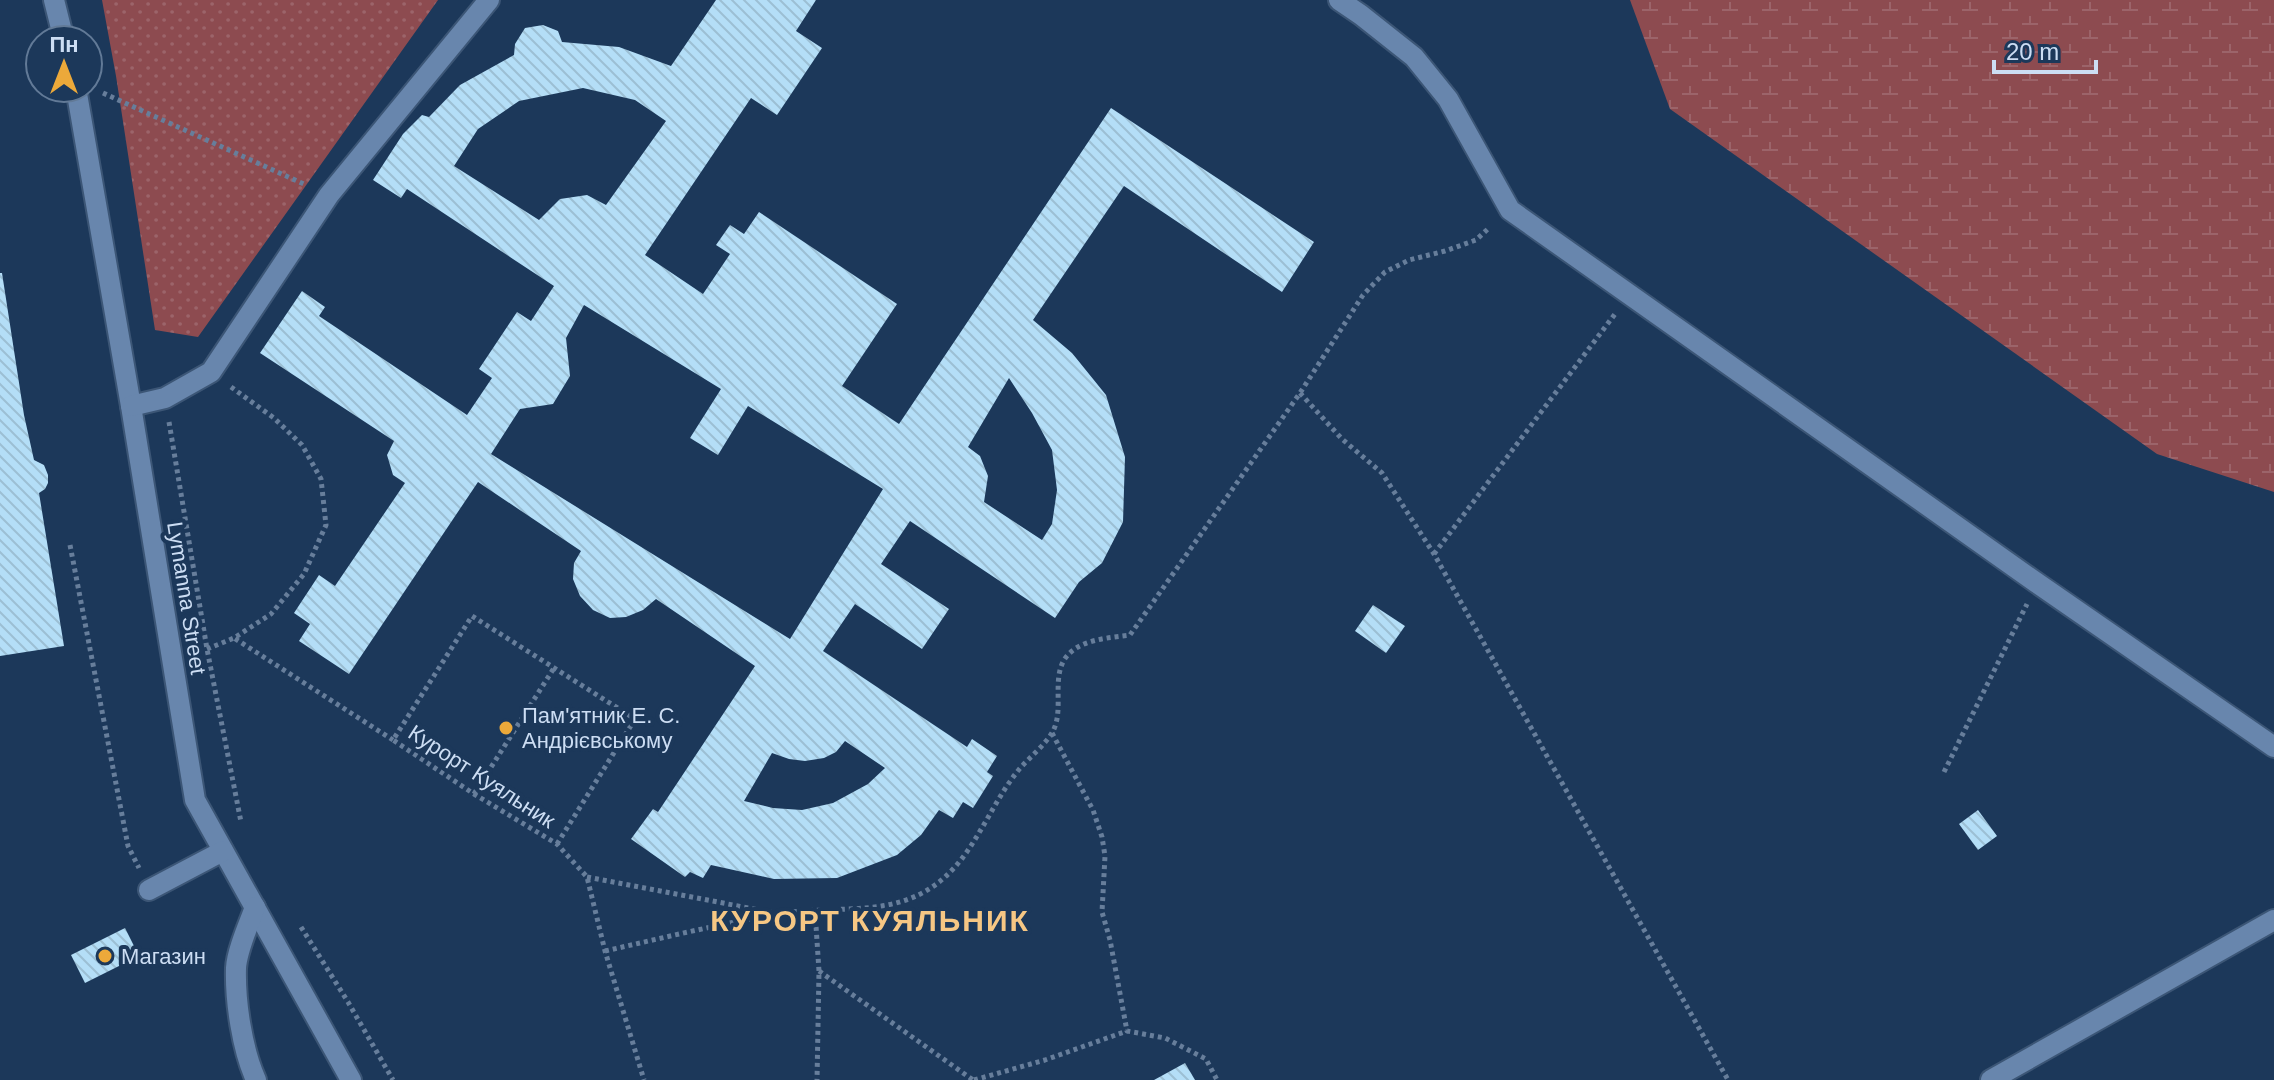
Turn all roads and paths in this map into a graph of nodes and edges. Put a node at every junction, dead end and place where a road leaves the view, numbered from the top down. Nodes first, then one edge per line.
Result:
1 (54, 0) edge
2 (489, 0) edge
3 (1339, 0) edge
4 (60, 24) edge
5 (104, 93) edge
6 (79, 104) edge
7 (329, 195) junction
8 (1510, 210) junction
9 (1630, 294) junction
10 (211, 372) junction
11 (1300, 393) junction
12 (165, 398) junction
13 (131, 406) junction
14 (70, 545) dead end
15 (1434, 554) junction
16 (2037, 583) junction
17 (234, 638) junction
18 (207, 649) junction
19 (554, 668) junction
20 (1052, 733) junction
21 (393, 740) junction
22 (2274, 747) edge
23 (1944, 772) dead end
24 (474, 794) junction
25 (241, 824) dead end
26 (557, 844) junction
27 (223, 851) junction
28 (587, 877) junction
29 (149, 890) joint
30 (255, 907) junction
31 (815, 911) junction
32 (780, 913) junction
33 (2274, 920) edge
34 (300, 926) dead end
35 (605, 951) junction
36 (819, 971) junction
37 (1127, 1031) junction
38 (256, 1080) edge
39 (351, 1080) edge
40 (393, 1080) edge
41 (644, 1080) edge
42 (817, 1080) edge
43 (974, 1080) edge
44 (1217, 1080) edge
45 (1728, 1080) edge
46 (1991, 1080) edge

1 - 4 street
2 - 7 street
3 - 8 street
5 - 7 path
6 - 13 street, Lymanna Street
7 - 10 street
8 - 9 street
8 - 11 path
9 - 15 path
9 - 16 street
10 - 12 street
10 - 17 path
11 - 15 path
11 - 20 path
12 - 13 street
12 - 18 path
13 - 27 street, Lymanna Street
14 - 29 path
15 - 45 path
16 - 22 street
16 - 23 path
17 - 18 path
17 - 21 path
18 - 25 path
19 - 21 path, Курорт Куяльник
19 - 24 path
19 - 26 path, Курорт Куяльник
20 - 31 path
20 - 37 path
21 - 24 path, Курорт Куяльник
24 - 26 path, Курорт Куяльник
26 - 28 path, Курорт Куяльник
27 - 29 street
27 - 30 street, Lymanna Street
28 - 32 path
28 - 35 path, Курорт Куяльник
30 - 38 street
30 - 39 street, Lymanna Street
31 - 32 path
31 - 36 path
32 - 35 path
33 - 46 street
34 - 40 path
35 - 41 path, Курорт Куяльник
36 - 42 path
36 - 43 path
37 - 43 path
37 - 44 path

